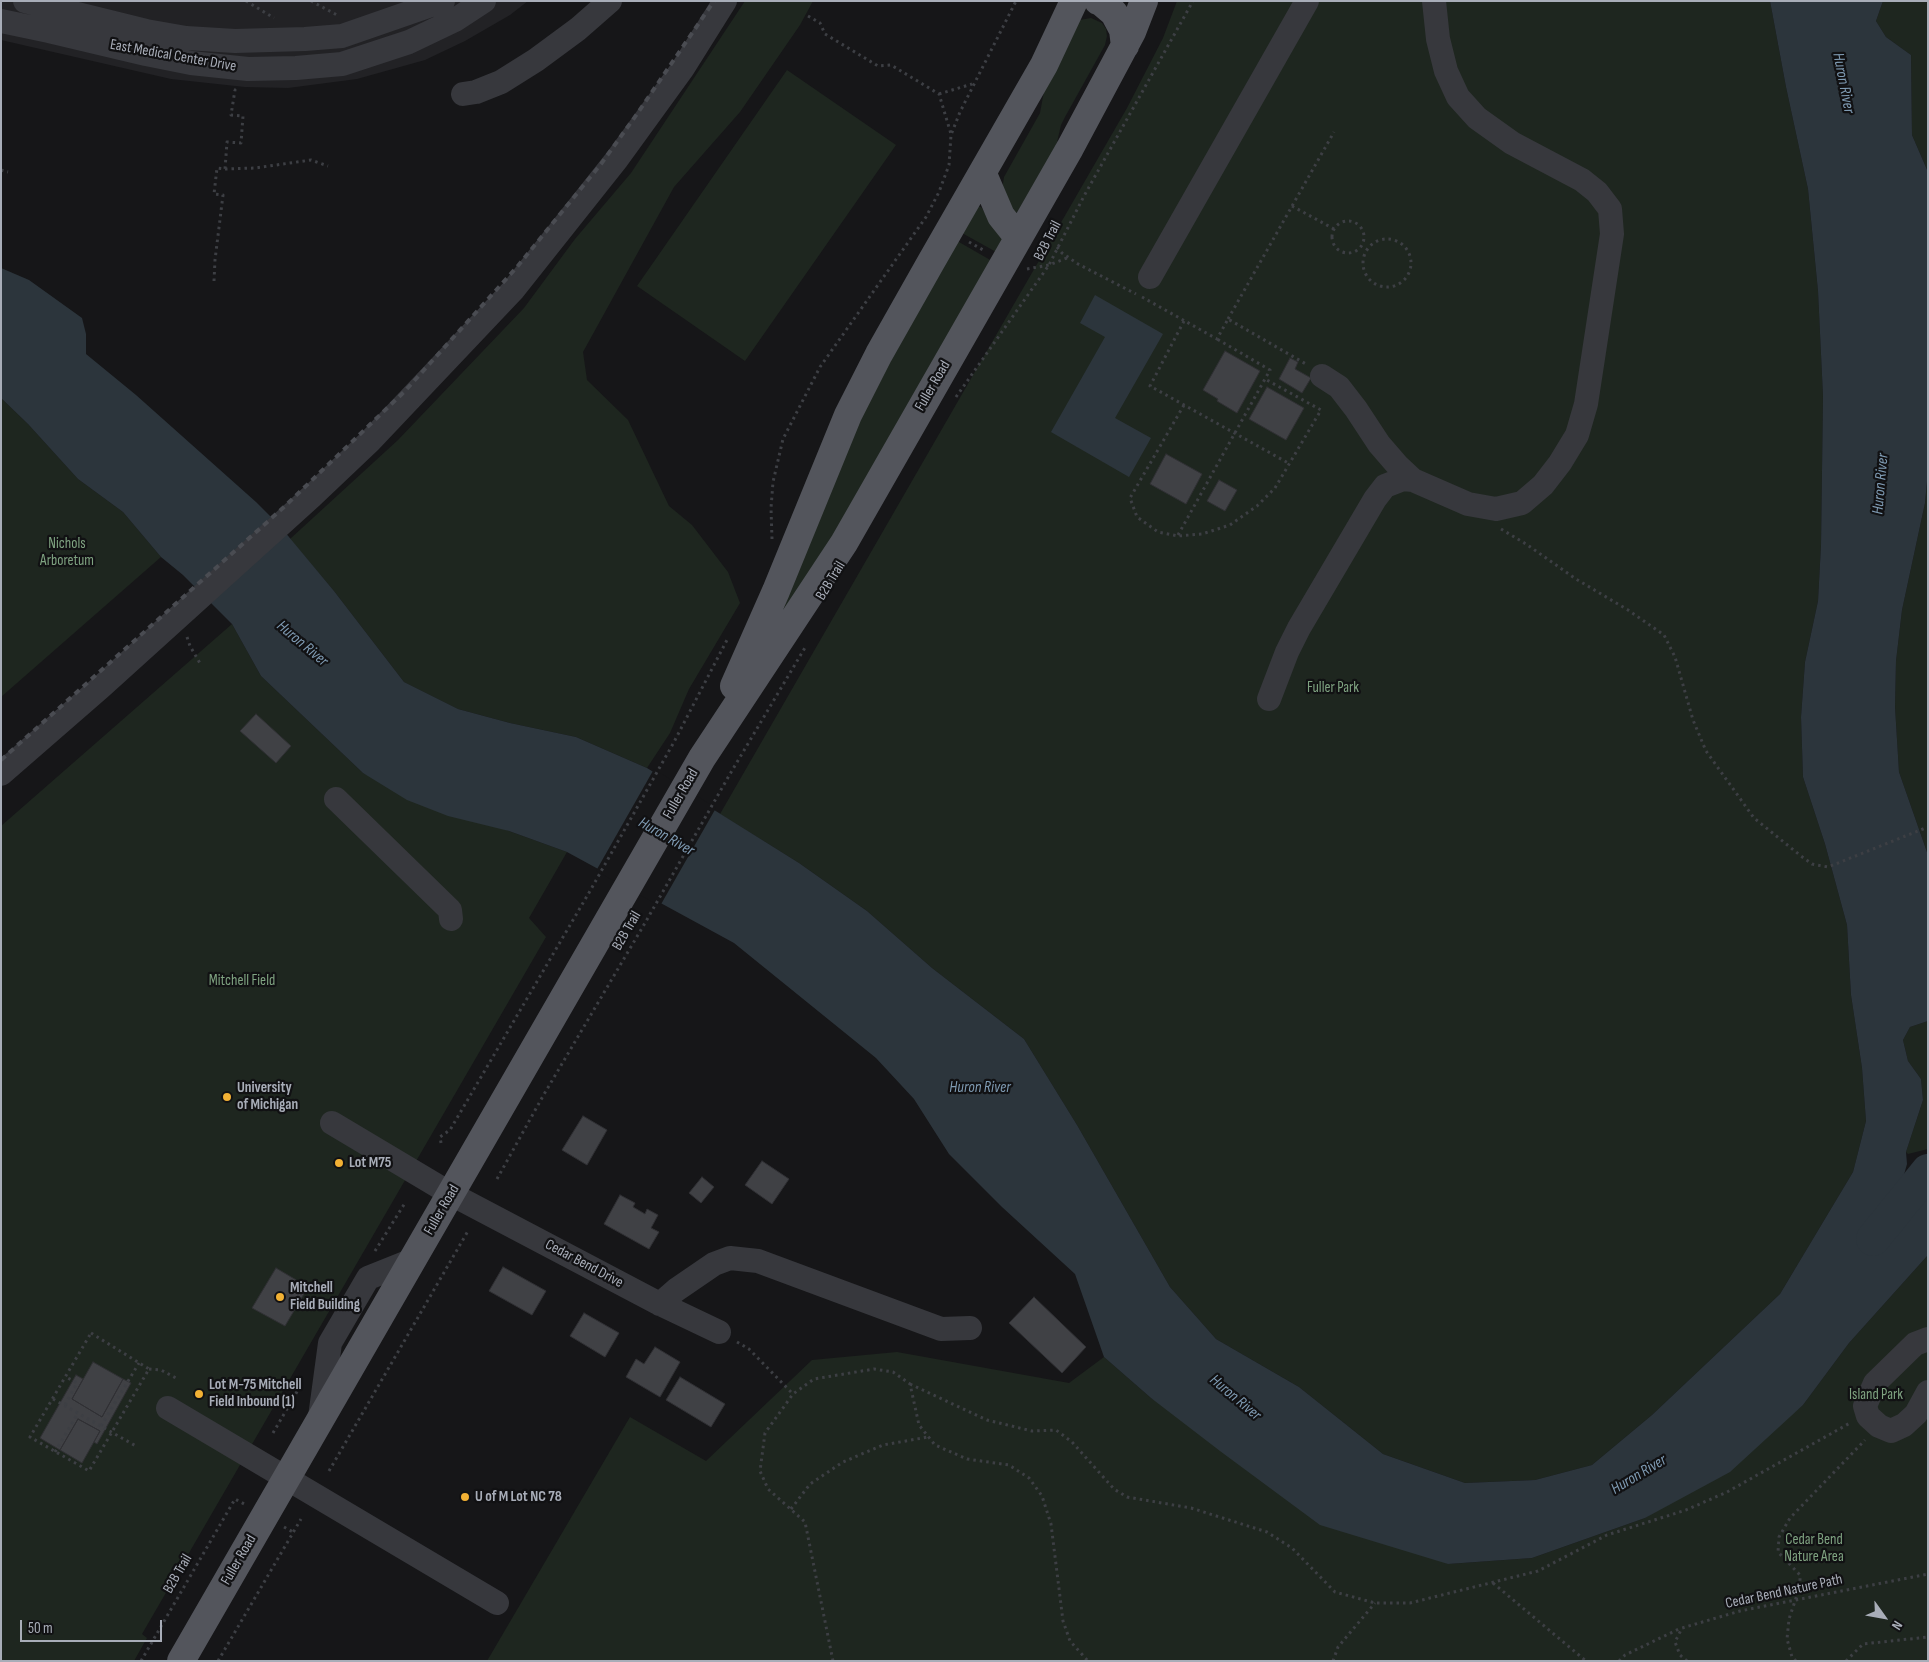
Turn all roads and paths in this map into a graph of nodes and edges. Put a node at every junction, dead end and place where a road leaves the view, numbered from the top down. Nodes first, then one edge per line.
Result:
1 (25, 1) edge
2 (246, 1) edge
3 (311, 1) edge
4 (443, 1) edge
5 (484, 1) edge
6 (610, 1) edge
7 (725, 1) edge
8 (1016, 1) edge
9 (1074, 1) edge
10 (1098, 1) edge
11 (1144, 1) edge
12 (1192, 1) edge
13 (1306, 1) edge
14 (1434, 1) edge
15 (340, 16) dead end
16 (808, 16) dead end
17 (1, 21) edge
18 (278, 21) dead end
19 (1125, 46) junction
20 (973, 84) junction
21 (229, 89) dead end
22 (463, 94) dead end
23 (939, 94) junction
24 (1334, 132) dead end
25 (951, 135) junction
26 (328, 166) dead end
27 (224, 169) junction
28 (1, 170) edge
29 (8, 172) dead end
30 (983, 174) junction
31 (1292, 206) junction
32 (1334, 229) junction
33 (1019, 236) junction
34 (1057, 247) junction
35 (1360, 247) junction
36 (1366, 250) junction
37 (1067, 258) junction
38 (1049, 265) junction
39 (1020, 268) dead end
40 (1150, 276) dead end
41 (214, 281) dead end
42 (1228, 318) junction
43 (1184, 321) junction
44 (1217, 338) junction
45 (1322, 376) joint
46 (1265, 379) junction
47 (952, 403) dead end
48 (1184, 405) junction
49 (1235, 433) junction
50 (1290, 464) junction
51 (1414, 480) junction
52 (1494, 525) dead end
53 (1178, 536) junction
54 (772, 544) dead end
55 (183, 613) junction
56 (731, 631) dead end
57 (808, 643) dead end
58 (202, 665) dead end
59 (1269, 699) dead end
60 (702, 758) junction
61 (1, 774) edge
62 (336, 800) dead end
63 (1928, 827) edge
64 (451, 919) dead end
65 (332, 1123) dead end
66 (441, 1142) dead end
67 (496, 1178) dead end
68 (451, 1194) junction
69 (468, 1231) dead end
70 (660, 1304) junction
71 (970, 1328) dead end
72 (718, 1332) joint
73 (1928, 1338) edge
74 (139, 1363) junction
75 (149, 1370) junction
76 (66, 1377) junction
77 (176, 1378) dead end
78 (910, 1384) junction
79 (1928, 1392) edge
80 (793, 1394) junction
81 (53, 1398) junction
82 (65, 1405) junction
83 (168, 1408) dead end
84 (78, 1413) junction
85 (1873, 1420) junction
86 (102, 1426) junction
87 (112, 1433) junction
88 (928, 1437) junction
89 (136, 1446) dead end
90 (55, 1452) junction
91 (329, 1471) dead end
92 (286, 1478) junction
93 (235, 1499) dead end
94 (791, 1510) junction
95 (301, 1519) dead end
96 (1928, 1574) edge
97 (1492, 1582) junction
98 (1797, 1600) junction
99 (497, 1603) dead end
100 (1375, 1603) junction
101 (1682, 1628) junction
102 (1928, 1637) edge
103 (141, 1661) edge
104 (181, 1661) edge
105 (218, 1661) edge
106 (833, 1661) edge
107 (1088, 1661) edge
108 (1333, 1661) edge
109 (1586, 1661) edge
110 (1619, 1661) edge
111 (1687, 1661) edge
112 (1796, 1661) edge
113 (1846, 1661) edge

1 - 4 street, East Medical Center Drive
2 - 18 path
3 - 15 path
5 - 17 street, East Medical Center Drive
6 - 22 street
7 - 55 street
8 - 20 path
9 - 30 main road, Fuller Road
10 - 19 main road
11 - 19 main road, Fuller Road
12 - 34 path, B2B Trail
13 - 40 street
14 - 51 street
16 - 23 path
19 - 33 main road, Fuller Road
20 - 23 path
20 - 25 path
21 - 27 path
23 - 25 path
24 - 31 path
25 - 54 path
26 - 27 path
27 - 41 path
28 - 29 path
30 - 33 main road
30 - 60 main road, Fuller Road
31 - 32 path
31 - 42 path
32 - 35 path
32 - 35 path
33 - 60 main road, Fuller Road
34 - 37 path
34 - 38 path, B2B Trail
35 - 36 path
36 - 36 path
37 - 38 path
37 - 43 path
38 - 39 path
38 - 47 path, B2B Trail
42 - 44 path
42 - 45 path
43 - 44 path
43 - 48 path
44 - 46 path
45 - 51 street
46 - 49 path
46 - 50 path
48 - 49 path
48 - 53 path
49 - 50 path
49 - 53 path
50 - 53 path
51 - 59 street
52 - 63 path
55 - 58 path
55 - 61 street
56 - 66 path
57 - 67 path, B2B Trail
60 - 68 main road, Fuller Road
62 - 64 street
65 - 68 street, Cedar Bend Drive
68 - 70 street, Cedar Bend Drive
68 - 92 main road, Fuller Road
69 - 91 path
70 - 71 street
70 - 72 street, Cedar Bend Drive
72 - 80 path
73 - 85 street
74 - 75 path
74 - 76 path
74 - 86 path
75 - 77 path
75 - 87 path
76 - 81 path
76 - 82 path
78 - 80 path
78 - 88 path
78 - 100 path
79 - 85 street
80 - 94 path
81 - 82 path
81 - 90 path
82 - 84 path
83 - 92 street
84 - 86 path
84 - 90 path
85 - 97 path
85 - 98 path
86 - 87 path
87 - 89 path
87 - 90 path
88 - 94 path
88 - 107 path
92 - 99 street
92 - 104 main road, Fuller Road
93 - 103 path, B2B Trail
94 - 106 path
95 - 105 path
96 - 98 path, Cedar Bend Nature Path
97 - 100 path
97 - 109 path
98 - 101 path, Cedar Bend Nature Path
98 - 112 path
100 - 108 path
101 - 110 path, Cedar Bend Nature Path
101 - 111 path
102 - 113 path

